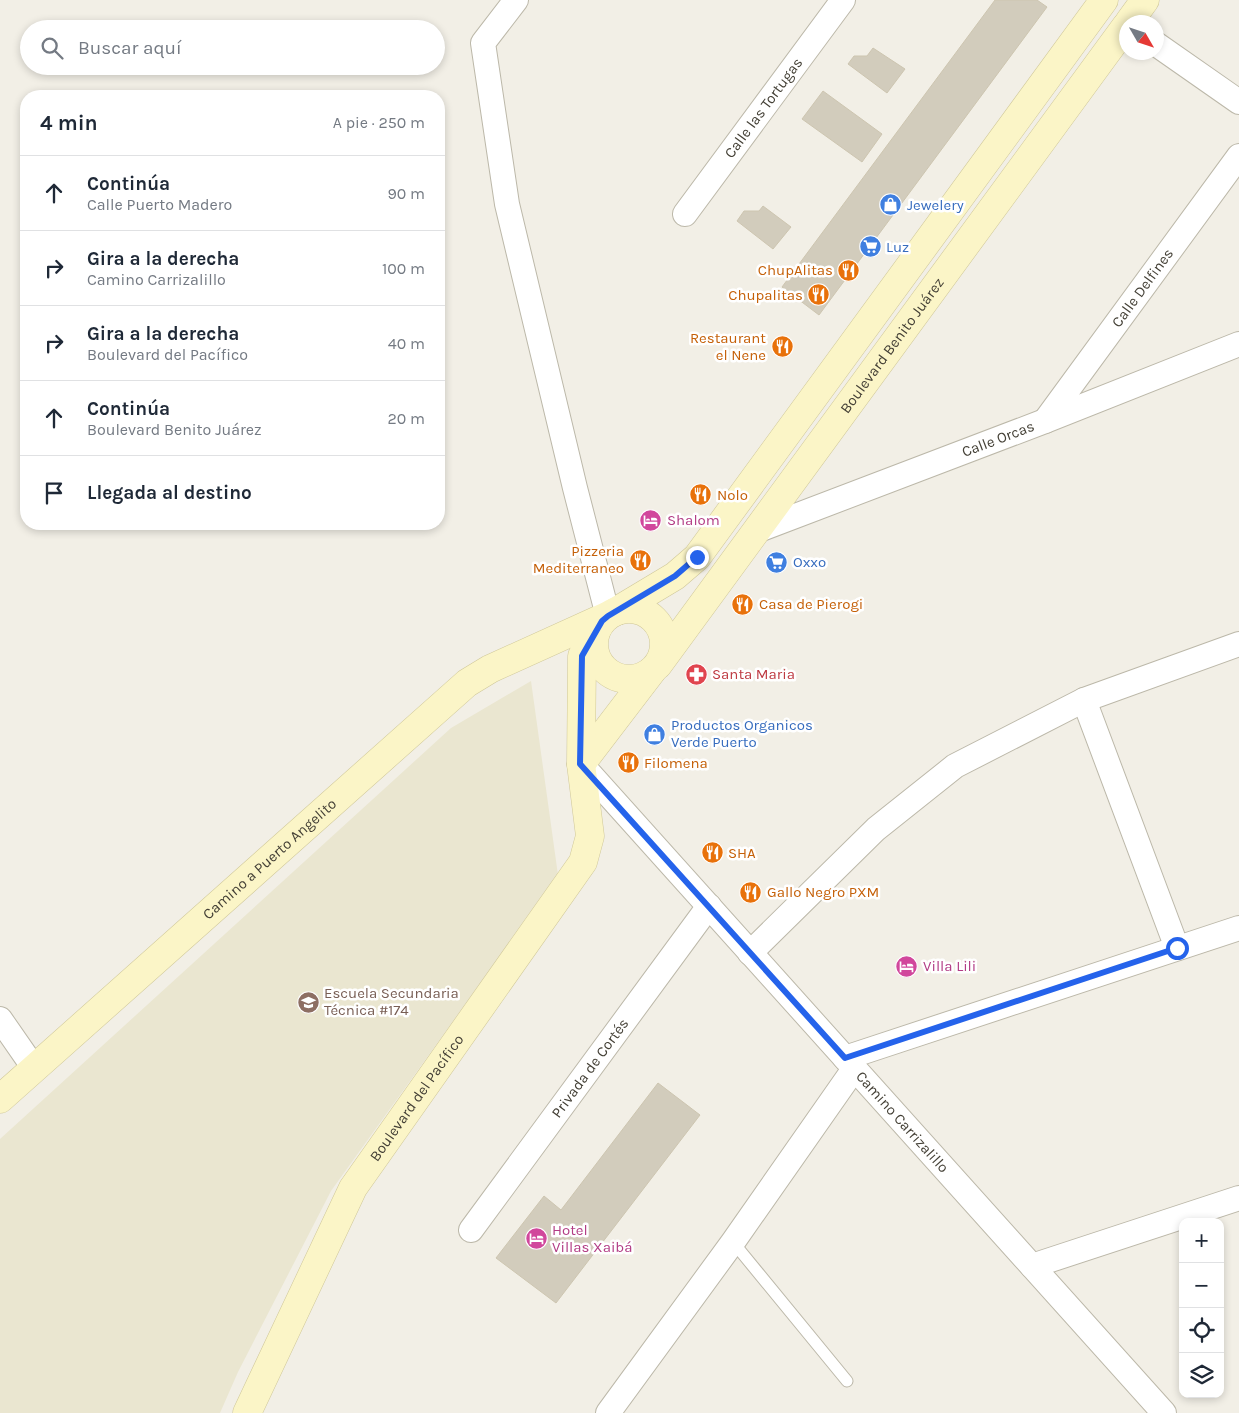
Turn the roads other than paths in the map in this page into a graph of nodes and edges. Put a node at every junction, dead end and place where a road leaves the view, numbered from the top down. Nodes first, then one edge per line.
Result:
1 (516, 0) edge
2 (843, 0) edge
3 (1145, 0) edge
4 (1099, 2) edge
5 (1134, 15) edge
6 (1119, 36) edge
7 (1164, 50) edge
8 (1239, 102) edge
9 (1239, 156) edge
10 (685, 214) dead end
11 (1239, 344) edge
12 (1045, 421) junction
13 (756, 531) junction
14 (607, 618) junction
15 (554, 640) junction
16 (1239, 644) edge
17 (582, 656) junction
18 (655, 668) junction
19 (610, 674) junction
20 (1084, 700) junction
21 (580, 764) junction
22 (709, 906) junction
23 (1239, 928) edge
24 (1177, 948) junction
25 (750, 953) junction
26 (0, 1019) edge
27 (850, 1063) junction
28 (34, 1068) junction
29 (0, 1099) edge
30 (1239, 1198) edge
31 (472, 1230) dead end
32 (733, 1242) junction
33 (1032, 1266) junction
34 (846, 1381) dead end
35 (246, 1413) edge
36 (608, 1413) edge
37 (1164, 1413) edge

1 - 14 street
2 - 10 street, Calle las Tortugas
3 - 5 street
4 - 14 street
6 - 13 street, Boulevard Benito Juárez
7 - 8 street
9 - 12 street, Calle Delfines
11 - 12 street, Calle Orcas
12 - 13 street, Calle Orcas
13 - 18 street, Boulevard Benito Juárez
14 - 15 street, Camino a Puerto Angelito
14 - 17 street, Boulevard del Pacífico
14 - 18 street
14 - 19 street
15 - 17 street
15 - 28 street, Camino a Puerto Angelito
16 - 20 street
17 - 19 street
17 - 21 street, Boulevard del Pacífico
18 - 19 street
18 - 21 street
20 - 24 street
20 - 25 street
21 - 22 street, Camino Carrizalillo
21 - 35 street, Boulevard del Pacífico
22 - 25 street, Camino Carrizalillo
22 - 31 street, Privada de Cortés
23 - 24 street
24 - 27 street
25 - 27 street, Camino Carrizalillo
26 - 28 street
27 - 32 street
27 - 33 street, Camino Carrizalillo
28 - 29 street, Camino a Puerto Angelito
30 - 33 street
32 - 34 lane
32 - 36 street
33 - 37 street, Camino Carrizalillo

